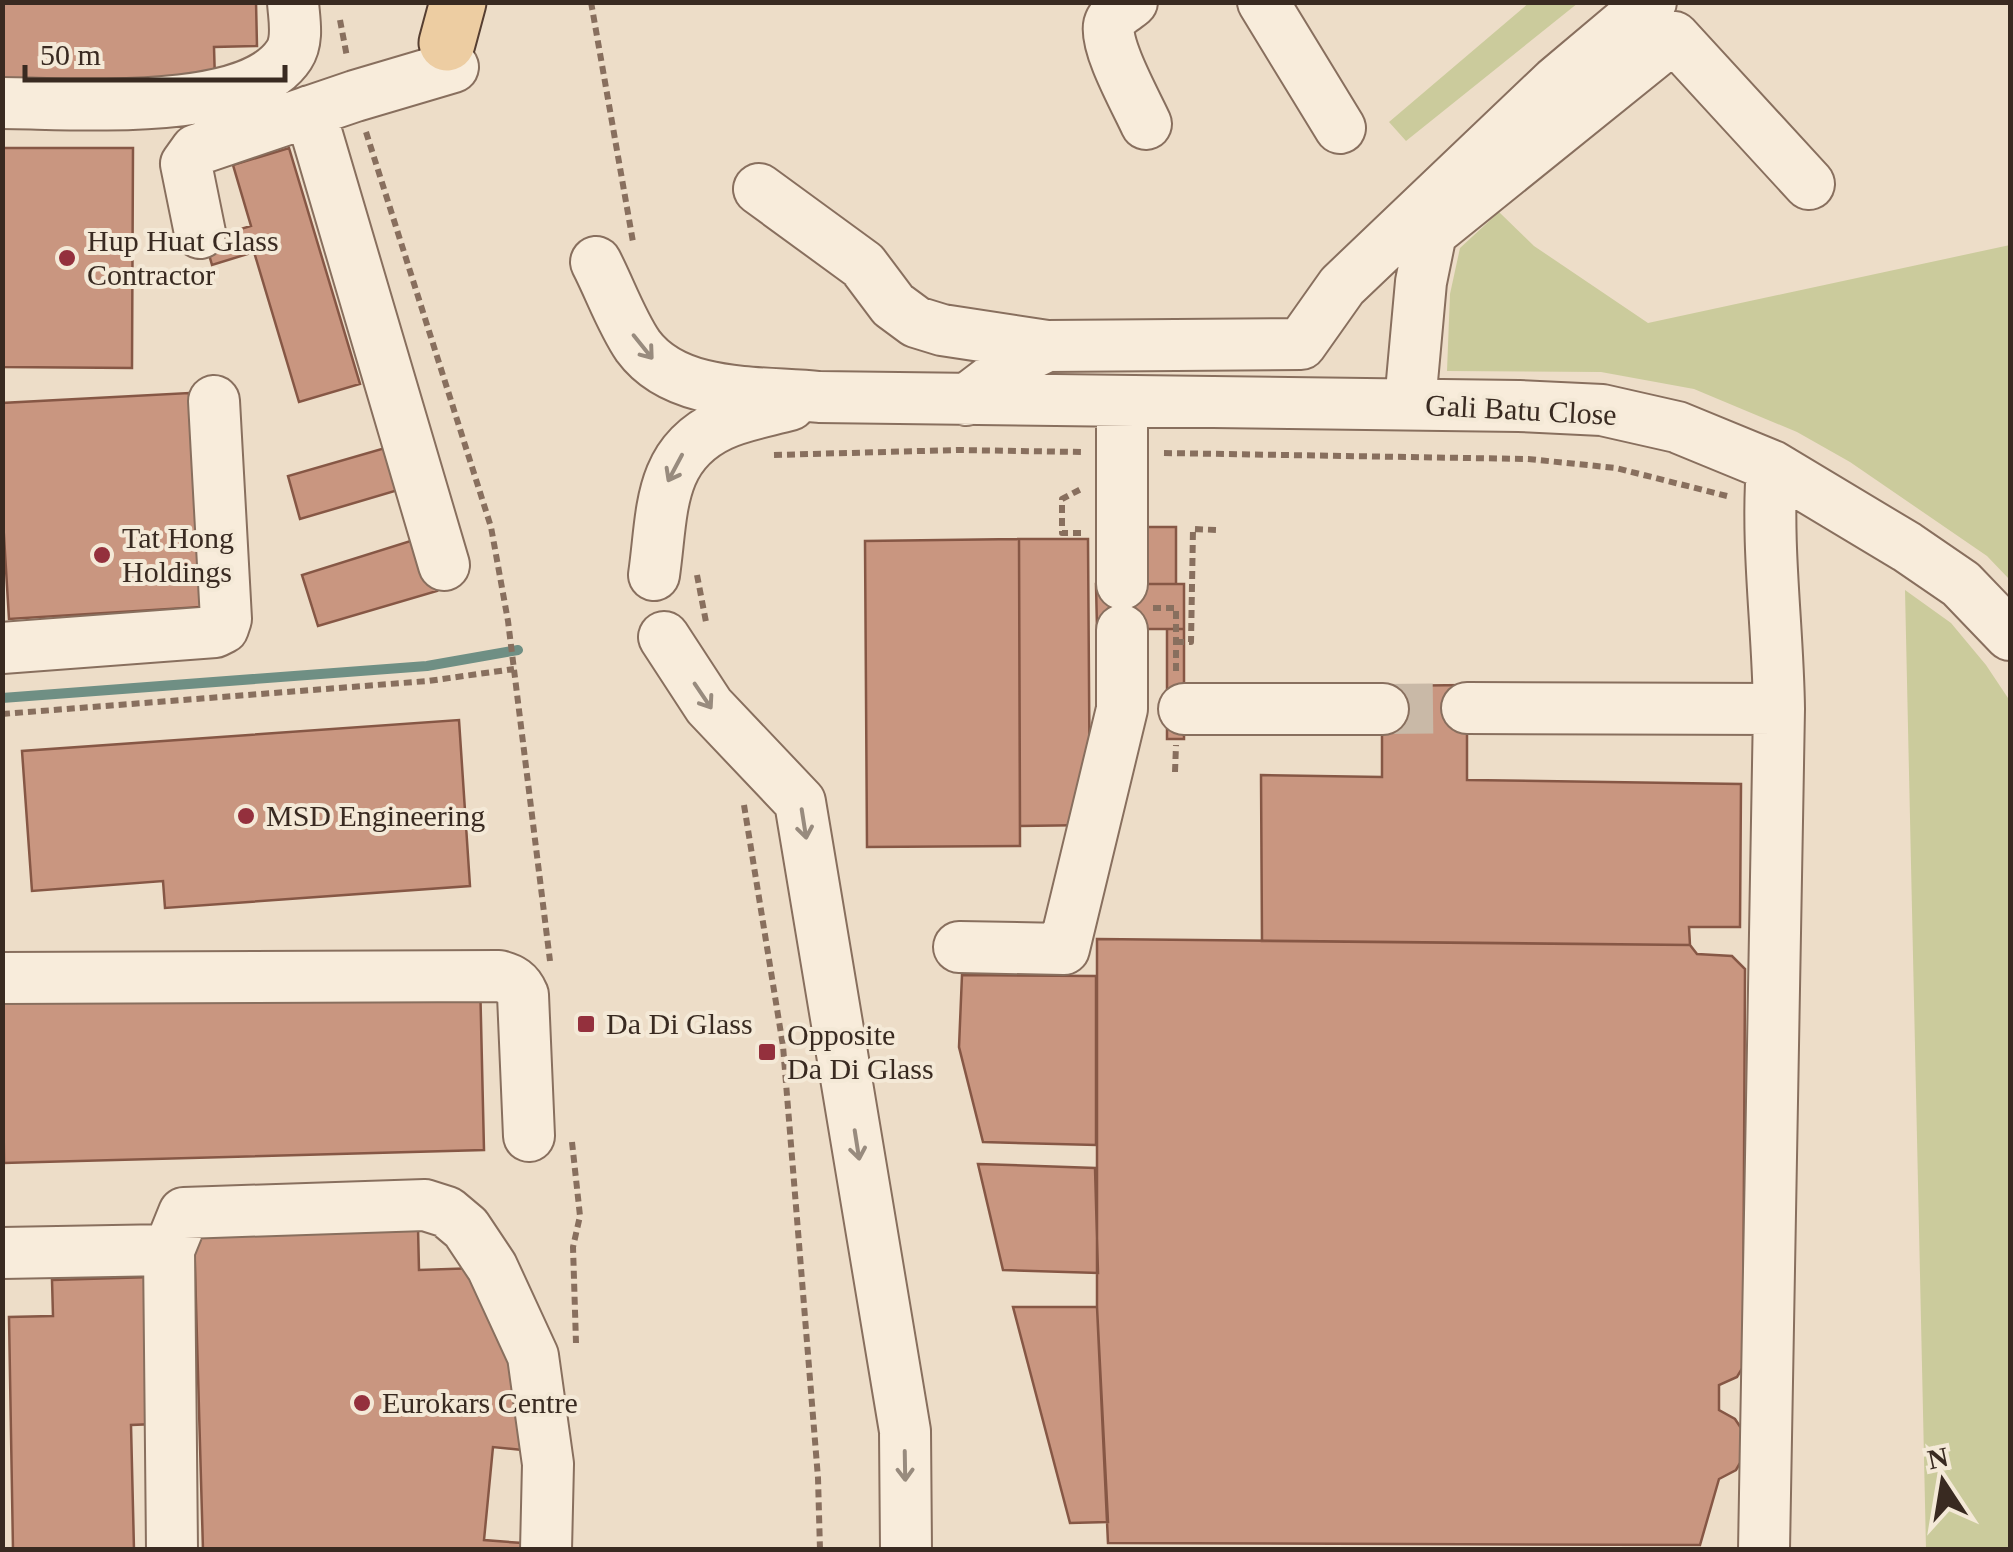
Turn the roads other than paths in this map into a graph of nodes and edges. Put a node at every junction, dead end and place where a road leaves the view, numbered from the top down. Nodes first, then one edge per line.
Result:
1 (293, 2) edge
2 (1132, 2) edge
3 (1263, 2) edge
4 (1651, 2) edge
5 (453, 38) edge
6 (2, 104) edge
7 (332, 104) junction
8 (1146, 124) dead end
9 (1340, 128) dead end
10 (1809, 184) dead end
11 (759, 189) dead end
12 (200, 233) dead end
13 (616, 256) road end
14 (1047, 346) junction
15 (819, 397) junction
16 (966, 400) junction
17 (214, 401) dead end
18 (1122, 401) junction
19 (1410, 403) junction
20 (1772, 466) junction
21 (444, 565) dead end
22 (675, 571) road end
23 (686, 634) road end
24 (2010, 635) edge
25 (2, 648) edge
26 (1382, 708) tunnel mouth
27 (1467, 708) tunnel mouth
28 (1158, 709) junction
29 (1779, 709) junction
30 (960, 948) dead end
31 (2, 978) edge
32 (550, 1134) road end
33 (168, 1250) junction
34 (2, 1253) edge
35 (172, 1550) edge
36 (546, 1550) edge
37 (906, 1550) edge
38 (1764, 1550) edge

1 - 6 street
2 - 8 street
3 - 9 street
4 - 14 street
5 - 7 street
7 - 12 street
7 - 21 street
10 - 19 street
11 - 14 street
13 -> 15 street, Gali Batu Close
14 - 16 street
15 - 16 street, Gali Batu Close
15 -> 22 street, Gali Batu Close
16 - 18 street, Gali Batu Close
17 - 25 street
18 - 19 street, Gali Batu Close
18 - 28 street
19 - 20 street, Gali Batu Close
20 - 24 street, Gali Batu Close
20 - 29 street
23 -> 37 street
26 - 28 street
27 - 29 street
28 - 30 street
29 - 38 street
31 - 32 street
33 - 34 street
33 - 35 street
33 - 36 street

